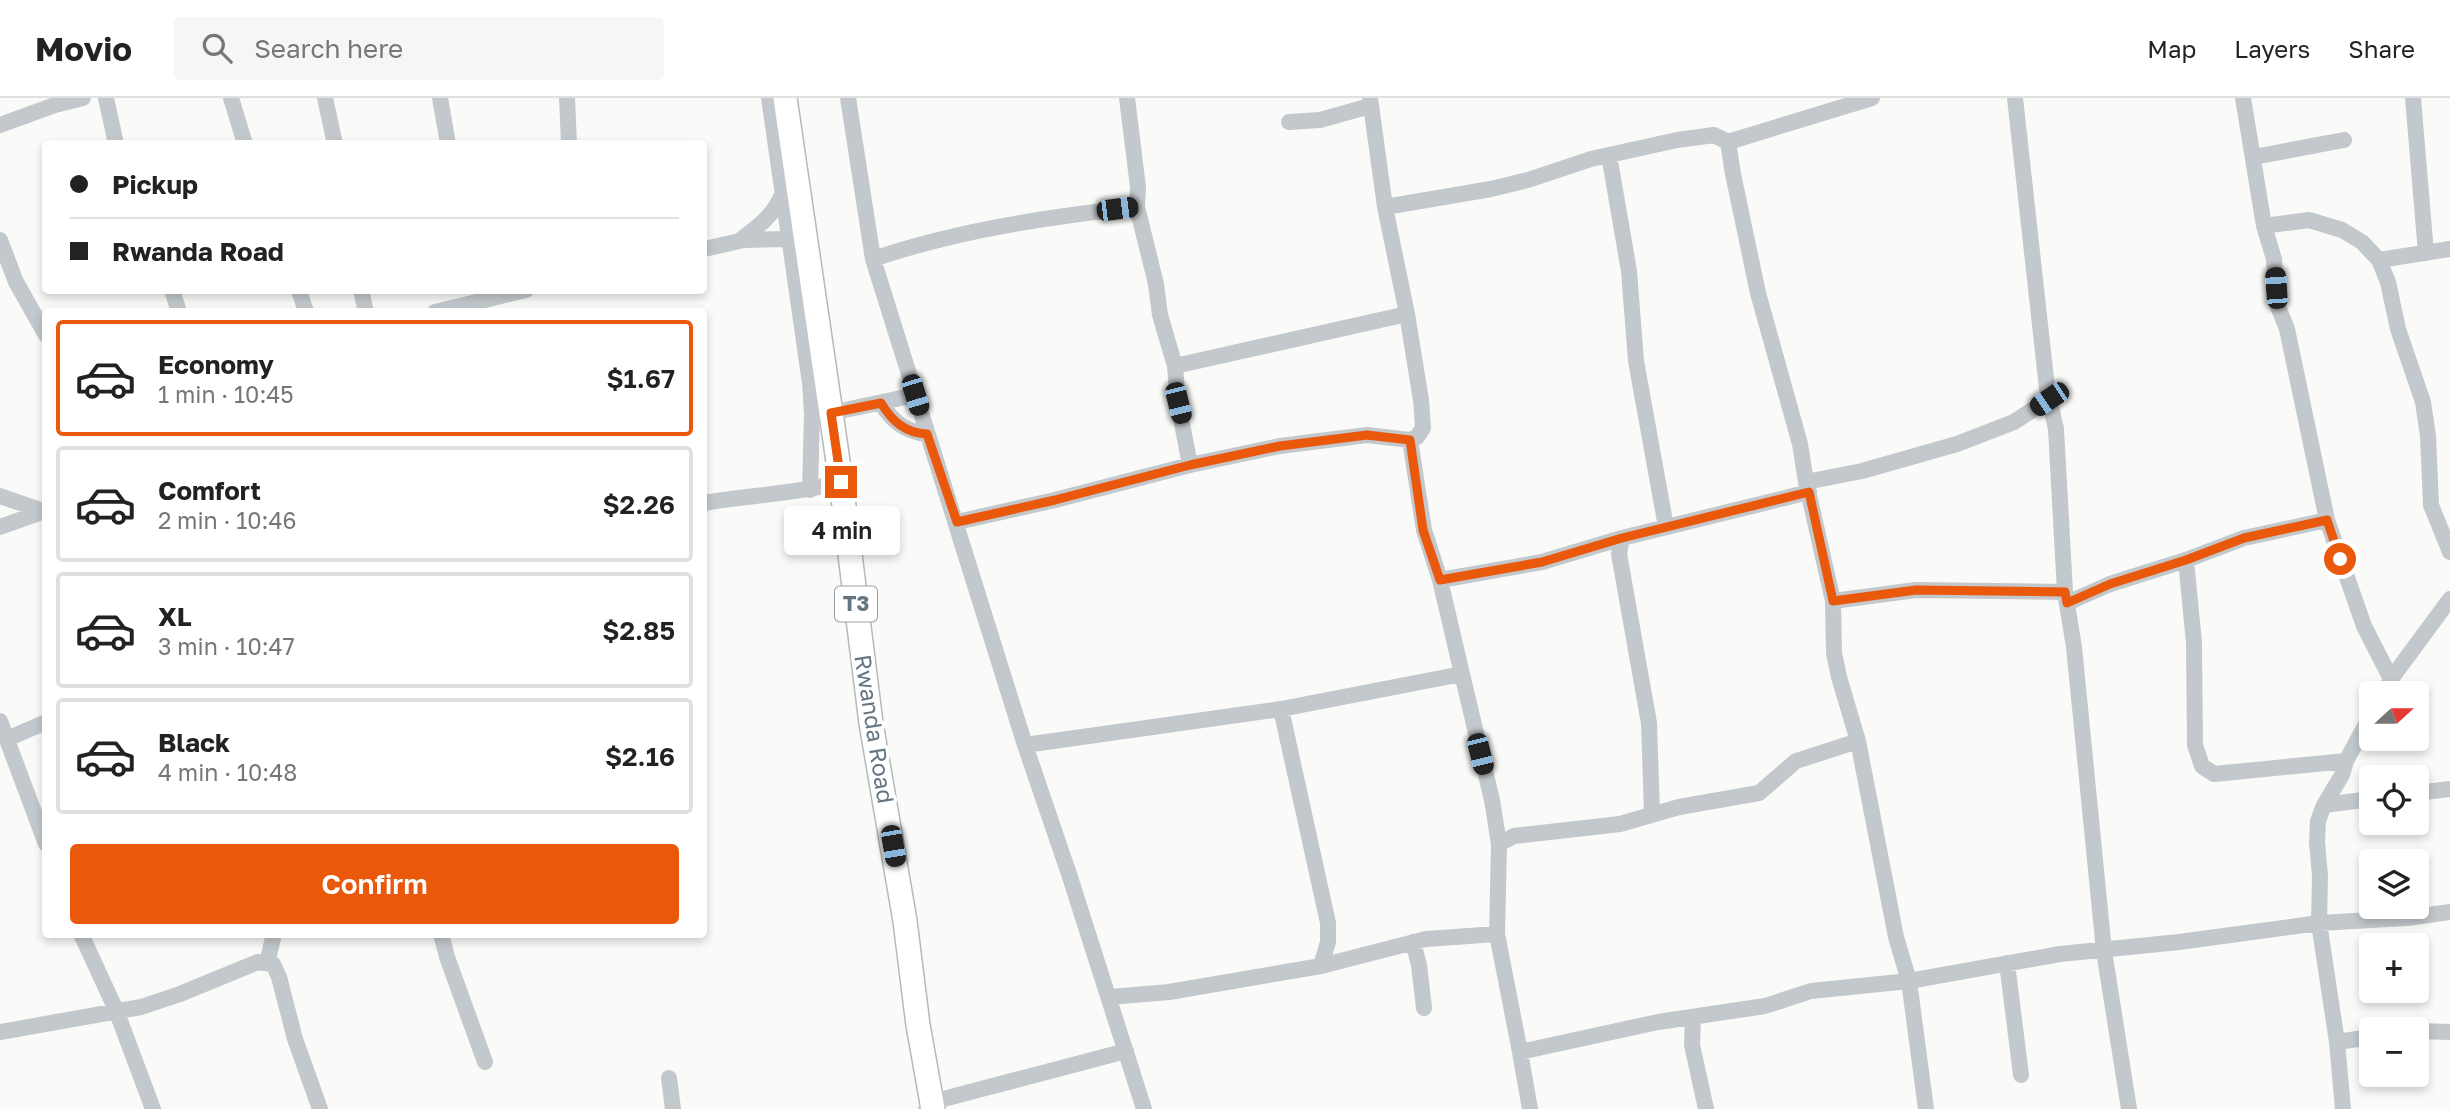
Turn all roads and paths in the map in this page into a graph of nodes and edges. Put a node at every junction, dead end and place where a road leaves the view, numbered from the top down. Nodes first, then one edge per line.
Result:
1 (83, 98) edge
2 (106, 98) edge
3 (230, 98) edge
4 (325, 98) edge
5 (440, 98) edge
6 (566, 98) edge
7 (769, 98) edge
8 (785, 98) edge
9 (848, 98) edge
10 (1127, 98) edge
11 (1872, 98) edge
12 (2015, 98) edge
13 (2243, 98) edge
14 (2413, 98) edge
15 (1370, 102) edge
16 (41, 104) edge
17 (1821, 105) edge
18 (1289, 122) dead end
19 (0, 125) edge
20 (115, 140) edge
21 (245, 140) edge
22 (334, 140) edge
23 (447, 140) edge
24 (569, 140) edge
25 (2344, 140) dead end
26 (1728, 142) junction
27 (1608, 155) junction
28 (2254, 158) junction
29 (782, 195) junction
30 (1137, 206) junction
31 (1385, 206) junction
32 (2264, 226) junction
33 (789, 239) junction
34 (0, 240) edge
35 (738, 242) junction
36 (707, 248) edge
37 (2450, 249) edge
38 (2426, 253) junction
39 (873, 259) junction
40 (2379, 260) junction
41 (509, 294) edge
42 (471, 303) edge
43 (451, 308) edge
44 (1407, 314) junction
45 (42, 328) edge
46 (1175, 366) junction
47 (915, 395) junction
48 (2049, 399) junction
49 (881, 403) junction
50 (831, 413) junction
51 (927, 434) junction
52 (1410, 440) junction
53 (1190, 465) junction
54 (841, 482) junction
55 (1807, 487) junction
56 (810, 490) junction
57 (0, 496) edge
58 (707, 502) edge
59 (42, 511) edge
60 (42, 513) edge
61 (2327, 520) junction
62 (957, 522) junction
63 (0, 527) edge
64 (1666, 527) junction
65 (1622, 538) junction
66 (2450, 552) edge
67 (2186, 560) junction
68 (1440, 580) junction
69 (2066, 598) junction
70 (2450, 599) edge
71 (1833, 601) junction
72 (1462, 674) junction
73 (2385, 681) edge
74 (2391, 681) edge
75 (1281, 709) junction
76 (0, 721) edge
77 (42, 724) edge
78 (2359, 737) edge
79 (7, 738) junction
80 (1858, 741) junction
81 (1025, 745) junction
82 (2346, 761) junction
83 (2450, 789) edge
84 (2429, 792) edge
85 (2359, 801) edge
86 (2324, 805) junction
87 (1652, 814) junction
88 (41, 820) edge
89 (1499, 844) junction
90 (2450, 912) edge
91 (2319, 923) junction
92 (1497, 934) junction
93 (83, 938) edge
94 (273, 938) edge
95 (442, 938) edge
96 (1413, 942) junction
97 (2104, 951) junction
98 (267, 963) junction
99 (2007, 963) junction
100 (1321, 966) junction
101 (1909, 981) junction
102 (1110, 998) junction
103 (1424, 1008) dead end
104 (116, 1010) junction
105 (1693, 1017) junction
106 (2429, 1031) edge
107 (0, 1032) edge
108 (2450, 1032) edge
109 (2359, 1039) edge
110 (2337, 1042) junction
111 (1126, 1051) junction
112 (1520, 1052) junction
113 (485, 1062) dead end
114 (2021, 1075) dead end
115 (669, 1078) dead end
116 (930, 1107) edge
117 (153, 1109) edge
118 (320, 1109) edge
119 (673, 1109) edge
120 (1144, 1109) edge
121 (1530, 1109) edge
122 (1706, 1109) edge
123 (1926, 1109) edge
124 (2129, 1109) edge
125 (2343, 1109) edge

1 - 16 street
2 - 20 street
3 - 21 street
4 - 22 street
5 - 23 street
6 - 24 street
7 - 29 street
8 - 50 highway, Rwanda Road / T3
9 - 39 street
10 - 30 street
11 - 17 street
12 - 48 street
13 - 28 street
14 - 38 street
15 - 18 street
15 - 31 street
16 - 19 street
17 - 26 street
25 - 28 street
26 - 27 street
26 - 55 street
27 - 31 street
27 - 64 street
28 - 32 street
29 - 33 street
29 - 35 street
30 - 39 street
30 - 46 street
31 - 44 street
32 - 40 street
32 - 61 street
33 - 35 street
33 - 56 street
34 - 45 street
35 - 36 street
37 - 38 street
38 - 40 street
39 - 47 street
40 - 66 street
41 - 42 street
42 - 43 street
44 - 46 street
44 - 52 street
46 - 53 street
47 - 49 street
47 - 51 street
48 - 55 street
48 - 69 street
49 - 50 street
49 - 51 street
50 - 54 highway, Rwanda Road / T3
51 - 62 street
52 - 53 street
52 - 68 street
53 - 62 street
54 - 56 street
54 - 116 highway, Rwanda Road / T3
55 - 64 street
55 - 71 street
56 - 58 street
57 - 59 street
60 - 63 street
61 - 67 street
61 - 73 street
62 - 81 street
64 - 65 street
65 - 68 street
65 - 87 street
67 - 69 street
67 - 82 street
68 - 72 street
69 - 71 street
69 - 97 street
70 - 74 street
71 - 80 street
72 - 75 street
72 - 89 street
75 - 81 street
75 - 100 street
76 - 79 street
77 - 79 street
78 - 82 street
79 - 88 street
80 - 87 street
80 - 101 street
81 - 102 street
82 - 86 street
83 - 84 street
85 - 86 street
86 - 91 street
87 - 89 street
89 - 92 street
90 - 91 street
91 - 97 street
91 - 110 street
92 - 96 street
92 - 112 street
93 - 104 street
94 - 98 street
95 - 113 street
96 - 100 street
96 - 103 street
97 - 99 street
97 - 124 street
98 - 104 street
98 - 118 street
99 - 101 street
99 - 114 street
100 - 102 street
101 - 105 street
101 - 123 street
102 - 111 street
104 - 107 street
104 - 117 street
105 - 112 street
105 - 122 street
106 - 108 street
109 - 110 street
110 - 125 street
111 - 116 street
111 - 120 street
112 - 121 street
115 - 119 street

